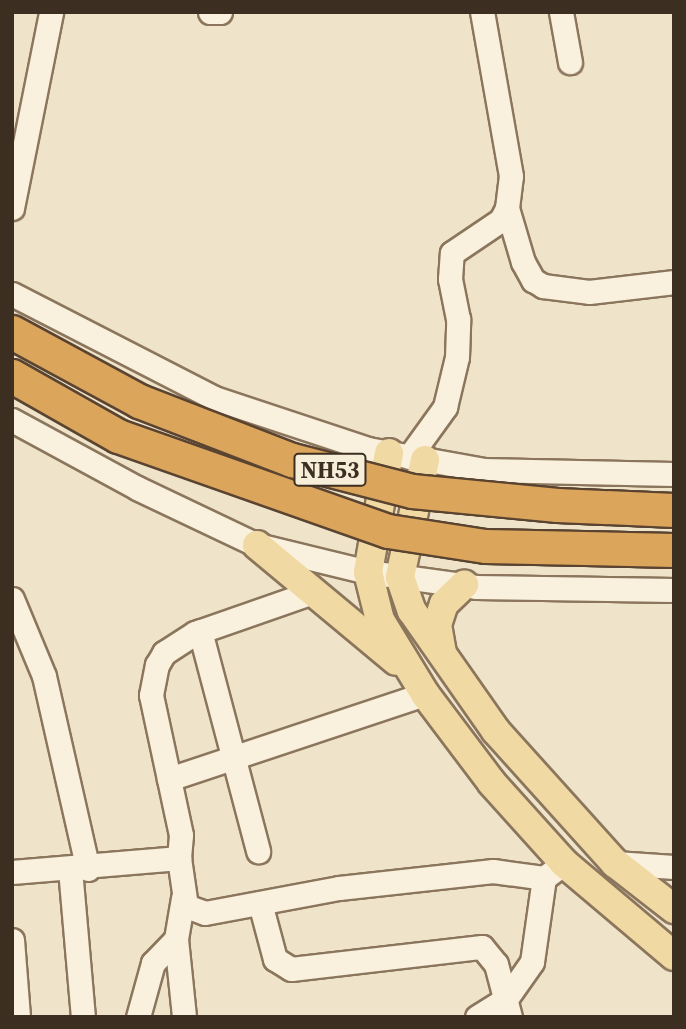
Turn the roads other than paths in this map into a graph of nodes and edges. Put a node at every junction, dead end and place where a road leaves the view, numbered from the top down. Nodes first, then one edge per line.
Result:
1 (51, 12) edge
2 (210, 12) edge
3 (220, 12) edge
4 (482, 12) edge
5 (561, 12) edge
6 (570, 62) dead end
7 (12, 208) edge
8 (507, 208) junction
9 (674, 282) edge
10 (12, 294) edge
11 (12, 332) edge
12 (12, 376) edge
13 (12, 420) edge
14 (408, 457) junction
15 (674, 474) edge
16 (674, 510) edge
17 (257, 545) junction
18 (674, 550) edge
19 (368, 572) junction
20 (400, 577) junction
21 (464, 585) junction
22 (674, 590) edge
23 (313, 592) junction
24 (12, 599) edge
25 (200, 631) junction
26 (443, 659) junction
27 (420, 685) junction
28 (233, 759) junction
29 (169, 779) junction
30 (258, 851) dead end
31 (179, 858) junction
32 (615, 863) junction
33 (674, 867) edge
34 (79, 869) junction
35 (554, 870) junction
36 (12, 872) edge
37 (183, 898) junction
38 (260, 903) junction
39 (674, 909) edge
40 (176, 939) junction
41 (12, 940) edge
42 (674, 956) edge
43 (508, 1008) edge
44 (16, 1013) edge
45 (83, 1017) edge
46 (138, 1017) edge
47 (184, 1017) edge
48 (477, 1017) edge

1 - 7 street
2 - 3 street
4 - 8 street
5 - 6 street
8 - 9 street
8 - 14 street
10 - 14 street
11 - 16 highway, NH53, bridge
12 - 18 highway, NH53, bridge
13 - 17 street
14 - 15 street
14 - 19 main road
14 - 20 main road
17 - 19 street
17 - 23 main road
19 - 20 street
19 - 27 main road
20 - 21 street
20 - 26 main road
21 - 22 street
21 - 26 main road
23 - 25 street
23 - 27 main road
24 - 34 street
25 - 28 street
25 - 29 street
26 - 32 main road
27 - 28 street
27 - 35 main road
28 - 29 street
28 - 30 street
29 - 31 street
31 - 34 street
31 - 37 street
32 - 33 street
32 - 39 main road
34 - 36 street
34 - 45 street
35 - 38 street
35 - 42 main road
35 - 43 street
37 - 38 street
37 - 40 street
38 - 43 street
40 - 46 street
40 - 47 street
41 - 44 street
43 - 48 street

